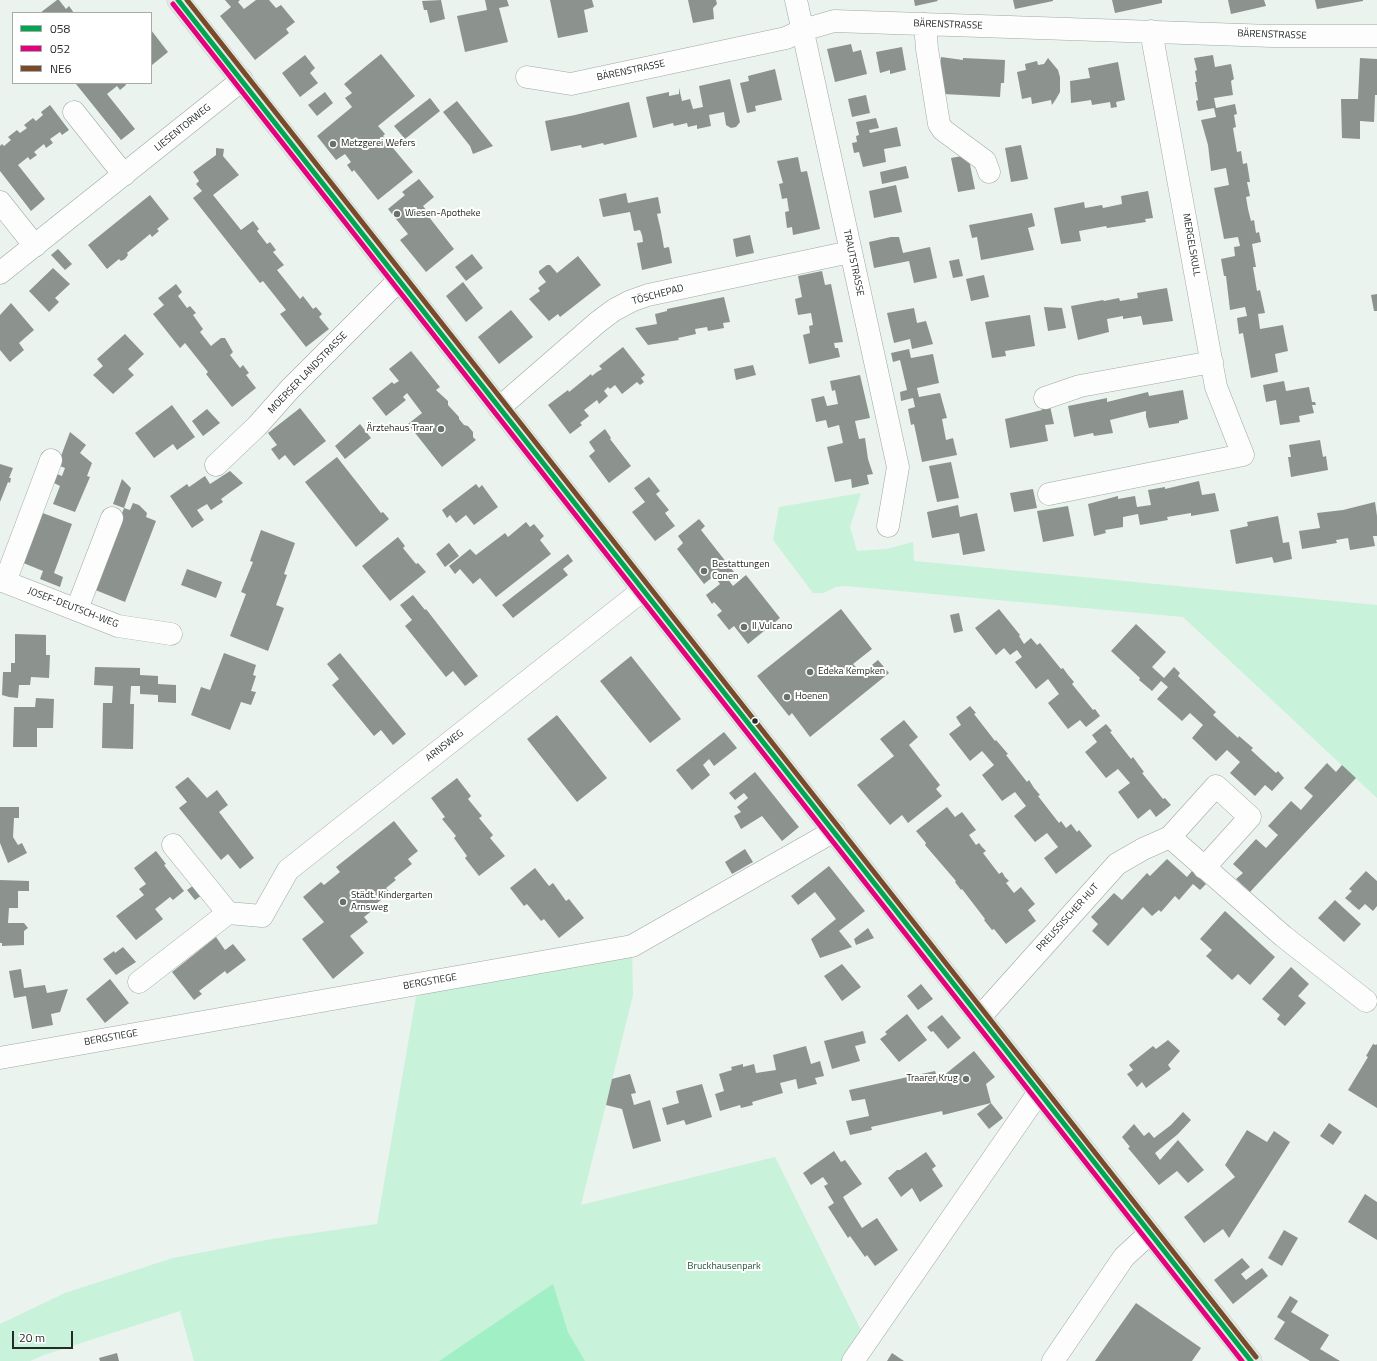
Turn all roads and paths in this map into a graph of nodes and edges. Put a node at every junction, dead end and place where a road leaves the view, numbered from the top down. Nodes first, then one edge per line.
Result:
1 (178, 0) edge
2 (796, 0) edge
3 (925, 24) junction
4 (803, 30) junction
5 (1151, 31) junction
6 (1377, 36) edge
7 (528, 77) dead end
8 (242, 80) junction
9 (74, 112) dead end
10 (989, 172) dead end
11 (124, 175) junction
12 (0, 202) edge
13 (35, 246) junction
14 (850, 252) junction
15 (0, 273) edge
16 (399, 280) junction
17 (1212, 362) junction
18 (1045, 398) dead end
19 (500, 408) junction
20 (51, 460) dead end
21 (216, 464) dead end
22 (1049, 494) dead end
23 (112, 518) dead end
24 (888, 526) dead end
25 (2, 581) edge
26 (643, 590) junction
27 (77, 609) junction
28 (172, 634) dead end
29 (834, 831) junction
30 (1170, 837) junction
31 (173, 845) dead end
32 (1204, 868) junction
33 (228, 913) junction
34 (139, 982) dead end
35 (1366, 1001) dead end
36 (980, 1018) junction
37 (0, 1058) edge
38 (1039, 1092) junction
39 (1150, 1233) junction
40 (853, 1361) edge
41 (1053, 1361) edge
42 (1251, 1361) edge

1 - 8 main road
2 - 4 street, TRAUTSTRASSE
3 - 4 street, BÄRENSTRASSE
3 - 5 street, BÄRENSTRASSE
3 - 10 street
4 - 7 street, BÄRENSTRASSE
4 - 14 street, TRAUTSTRASSE
5 - 6 street, BÄRENSTRASSE
5 - 17 street, MERGELSKULL
8 - 11 street, LIESENTORWEG
8 - 16 main road
9 - 11 street
11 - 13 street, LIESENTORWEG
12 - 13 street
13 - 15 street, LIESENTORWEG
14 - 19 street, TÖSCHEPAD
14 - 24 street, TRAUTSTRASSE
16 - 19 main road
16 - 21 street, MOERSER LANDSTRASSE
17 - 18 street
17 - 22 street, MERGELSKULL
19 - 26 main road
20 - 25 street
23 - 27 street
25 - 27 street, JOSEF-DEUTSCH-WEG
26 - 29 main road
26 - 33 street, ARNSWEG
27 - 28 street, JOSEF-DEUTSCH-WEG
29 - 36 main road
29 - 37 street, BERGSTIEGE
30 - 32 street
30 - 32 street, PREUSSISCHER HUT
30 - 36 street, PREUSSISCHER HUT
31 - 33 street
32 - 35 street
33 - 34 street
36 - 38 main road
38 - 39 main road
38 - 40 street
39 - 41 street
39 - 42 main road

